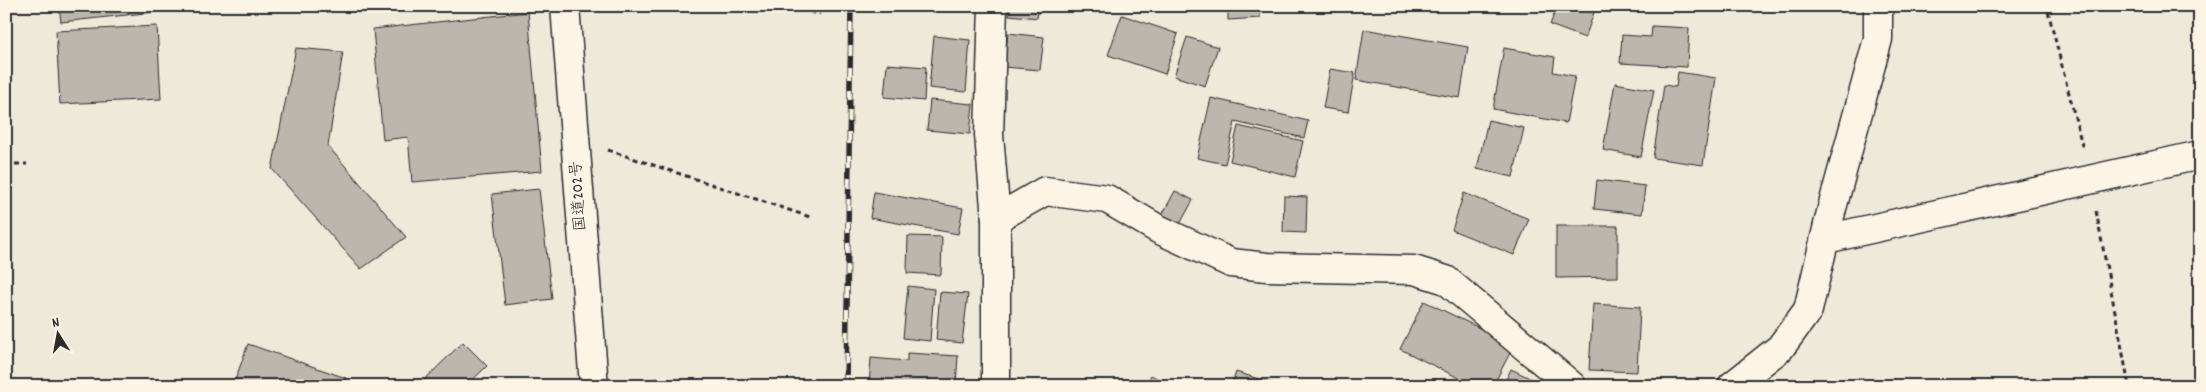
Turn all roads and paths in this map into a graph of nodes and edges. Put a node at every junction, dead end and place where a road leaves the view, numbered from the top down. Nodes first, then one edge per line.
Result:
1 (565, 6) edge
2 (784, 6) edge
3 (993, 6) edge
4 (1878, 6) edge
5 (820, 14) dead end
6 (605, 149) dead end
7 (2200, 155) edge
8 (6, 164) edge
9 (27, 164) dead end
10 (810, 217) dead end
11 (996, 219) junction
12 (1826, 239) junction
13 (594, 386) edge
14 (996, 386) edge
15 (1572, 386) edge
16 (1732, 386) edge

1 - 13 main road, 国道202号
2 - 5 path
3 - 11 main road
4 - 12 main road
6 - 10 path
7 - 12 main road
8 - 9 path
11 - 14 main road
11 - 15 main road
12 - 16 main road

